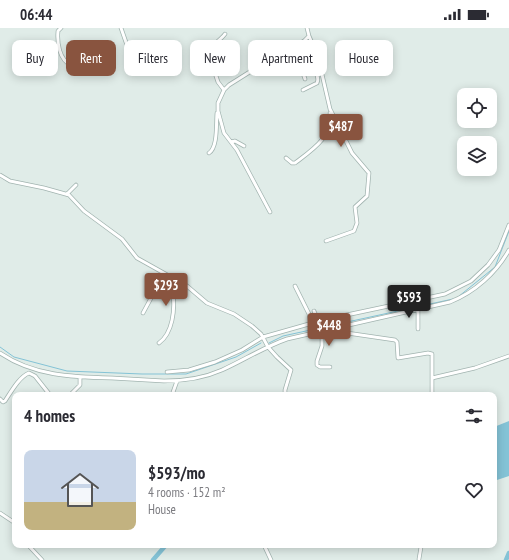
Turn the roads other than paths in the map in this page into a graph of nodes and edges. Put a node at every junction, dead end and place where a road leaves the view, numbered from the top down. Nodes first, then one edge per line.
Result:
1 (61, 28) edge
2 (121, 28) edge
3 (307, 28) edge
4 (225, 34) dead end
5 (308, 36) junction
6 (58, 40) edge
7 (125, 40) edge
8 (305, 40) edge
9 (58, 45) edge
10 (66, 60) edge
11 (248, 73) edge
12 (317, 76) edge
13 (224, 90) junction
14 (303, 90) dead end
15 (330, 109) junction
16 (218, 112) junction
17 (231, 142) junction
18 (244, 146) dead end
19 (209, 153) dead end
20 (286, 158) dead end
21 (0, 175) edge
22 (76, 185) dead end
23 (67, 194) junction
24 (270, 212) dead end
25 (509, 226) edge
26 (326, 241) dead end
27 (509, 250) edge
28 (164, 274) junction
29 (168, 277) junction
30 (178, 285) dead end
31 (295, 286) dead end
32 (418, 310) junction
33 (314, 311) dead end
34 (143, 314) dead end
35 (316, 322) junction
36 (311, 324) junction
37 (332, 329) junction
38 (418, 329) dead end
39 (322, 331) junction
40 (263, 337) junction
41 (159, 343) dead end
42 (268, 347) junction
43 (0, 353) edge
44 (509, 356) edge
45 (330, 367) dead end
46 (167, 372) dead end
47 (80, 378) junction
48 (432, 378) junction
49 (178, 381) junction
50 (48, 392) edge
51 (73, 392) edge
52 (173, 392) edge
53 (285, 392) edge
54 (432, 392) edge
55 (0, 399) edge
56 (0, 513) edge
57 (12, 521) edge
58 (31, 548) edge
59 (265, 548) edge
60 (421, 548) edge
61 (419, 559) dead end
62 (42, 560) edge
63 (270, 560) edge

1 - 6 street
2 - 7 street
3 - 5 street
4 - 13 street
5 - 8 street
5 - 15 street
9 - 10 street
11 - 13 street
12 - 14 street
13 - 16 street
15 - 20 street
15 - 26 street
16 - 17 street
16 - 19 street
17 - 18 street
17 - 24 street
21 - 23 street
22 - 23 street
23 - 28 street
25 - 35 street
27 - 32 street
28 - 29 street
28 - 34 street
29 - 30 street
29 - 40 street
29 - 41 street
31 - 36 street
32 - 37 street
32 - 38 street
33 - 35 street
35 - 36 street
36 - 40 street
37 - 39 street
37 - 48 street
39 - 42 street
39 - 45 street
40 - 42 street
40 - 46 street
42 - 49 street
42 - 53 street
43 - 47 street
44 - 48 street
47 - 49 street
47 - 51 street
48 - 54 street
49 - 52 street
50 - 55 street
56 - 57 street
58 - 62 street
59 - 63 street
60 - 61 street

